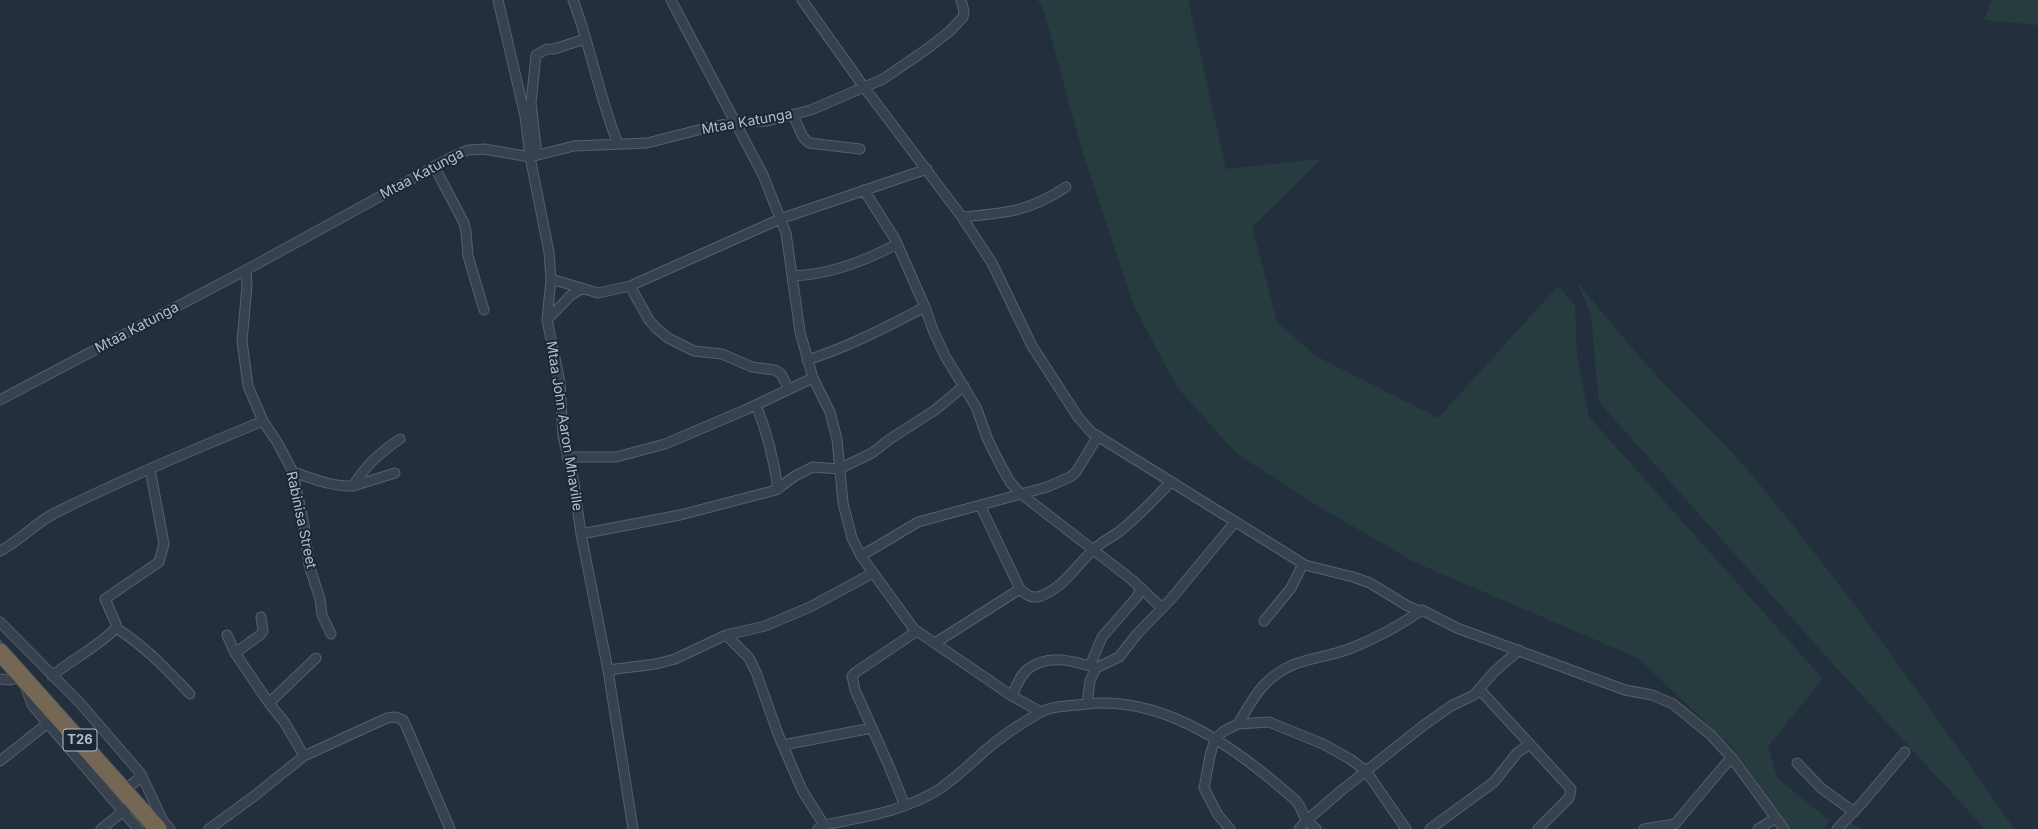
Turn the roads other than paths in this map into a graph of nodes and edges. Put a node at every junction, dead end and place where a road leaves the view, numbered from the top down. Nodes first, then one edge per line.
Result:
1 (498, 0) edge
2 (573, 0) edge
3 (671, 0) edge
4 (802, 0) edge
5 (961, 0) edge
6 (585, 39) junction
7 (864, 87) junction
8 (793, 115) junction
9 (736, 122) junction
10 (618, 144) junction
11 (860, 149) dead end
12 (534, 156) junction
13 (434, 166) junction
14 (927, 169) junction
15 (1066, 187) dead end
16 (864, 190) junction
17 (962, 217) junction
18 (780, 219) junction
19 (897, 244) junction
20 (246, 270) junction
21 (792, 276) junction
22 (551, 279) junction
23 (630, 286) junction
24 (581, 289) junction
25 (925, 307) junction
26 (484, 310) dead end
27 (547, 320) junction
28 (807, 360) junction
29 (812, 378) junction
30 (964, 386) junction
31 (789, 389) junction
32 (0, 400) edge
33 (756, 405) junction
34 (263, 422) junction
35 (1098, 436) junction
36 (400, 439) dead end
37 (567, 457) junction
38 (150, 469) junction
39 (839, 469) junction
40 (293, 472) junction
41 (395, 473) dead end
42 (1171, 482) junction
43 (353, 486) junction
44 (778, 489) junction
45 (1021, 494) junction
46 (980, 505) junction
47 (1235, 522) junction
48 (581, 534) junction
49 (1092, 550) junction
50 (0, 551) edge
51 (861, 556) junction
52 (1303, 564) junction
53 (873, 573) junction
54 (1140, 588) junction
55 (1020, 589) junction
56 (1162, 608) junction
57 (1422, 610) junction
58 (260, 617) dead end
59 (1264, 621) dead end
60 (0, 622) edge
61 (116, 628) junction
62 (917, 631) junction
63 (331, 634) dead end
64 (227, 635) dead end
65 (726, 635) junction
66 (935, 642) junction
67 (1519, 650) junction
68 (0, 652) edge
69 (235, 654) junction
70 (316, 658) dead end
71 (1093, 667) junction
72 (608, 670) junction
73 (52, 676) junction
74 (22, 677) junction
75 (0, 679) edge
76 (1480, 690) junction
77 (190, 694) dead end
78 (1012, 696) junction
79 (269, 703) junction
80 (1087, 704) junction
81 (1041, 712) junction
82 (48, 723) junction
83 (1238, 724) junction
84 (872, 728) junction
85 (1215, 739) junction
86 (1530, 744) junction
87 (783, 745) junction
88 (1905, 752) dead end
89 (304, 756) junction
90 (1732, 758) junction
91 (0, 761) edge
92 (1797, 763) dead end
93 (1366, 771) junction
94 (141, 774) junction
95 (127, 801) junction
96 (905, 806) junction
97 (1854, 812) junction
98 (1776, 818) junction
99 (1307, 820) junction
100 (821, 827) edge
101 (101, 829) edge
102 (138, 829) edge
103 (158, 829) edge
104 (170, 829) edge
105 (208, 829) edge
106 (450, 829) edge
107 (633, 829) edge
108 (1230, 829) edge
109 (1300, 829) edge
110 (1316, 829) edge
111 (1406, 829) edge
112 (1430, 829) edge
113 (1538, 829) edge
114 (1644, 829) edge
115 (1758, 829) edge
116 (1784, 829) edge
117 (1837, 829) edge

1 - 12 street, Mtaa John Aaron Mhaville
2 - 6 street
3 - 9 street
4 - 7 street
5 - 7 street, Mtaa Katunga
6 - 10 street
6 - 12 street
7 - 8 street, Mtaa Katunga
7 - 14 street
8 - 9 street, Mtaa Katunga
8 - 11 street
9 - 10 street, Mtaa Katunga
9 - 18 street
10 - 12 street, Mtaa Katunga
12 - 13 street, Mtaa Katunga
12 - 22 street, Mtaa John Aaron Mhaville
13 - 20 street, Mtaa Katunga
13 - 26 street
14 - 16 street
14 - 17 street
15 - 17 street
16 - 18 street
16 - 19 street
17 - 35 street
18 - 21 street
18 - 23 street
19 - 21 street
19 - 25 street
20 - 32 street, Mtaa Katunga
20 - 34 street, Rabinisa Street
21 - 28 street
22 - 24 street
22 - 27 street, Mtaa John Aaron Mhaville
23 - 24 street
23 - 31 street
24 - 27 street
25 - 28 street
25 - 30 street
27 - 37 street, Mtaa John Aaron Mhaville
28 - 29 street
29 - 31 street
29 - 39 street
30 - 39 street
30 - 45 street
31 - 33 street
33 - 37 street
33 - 44 street
34 - 38 street
34 - 40 street, Rabinisa Street
35 - 42 street
35 - 45 street
36 - 43 street
37 - 48 street, Mtaa John Aaron Mhaville
38 - 50 street
38 - 61 street
39 - 44 street
39 - 51 street
40 - 43 street
40 - 63 street, Rabinisa Street
41 - 43 street
42 - 47 street
42 - 49 street
44 - 48 street
45 - 46 street
45 - 49 street
46 - 51 street
46 - 55 street
47 - 52 street
47 - 56 street
48 - 72 street, Mtaa John Aaron Mhaville
49 - 54 street
49 - 55 street
51 - 53 street
52 - 57 street
52 - 59 street
53 - 62 street
53 - 65 street
54 - 56 street
54 - 71 street
55 - 66 street
56 - 71 street
57 - 67 street
57 - 83 street
58 - 69 street
60 - 73 street
61 - 73 street
61 - 77 street
62 - 66 street
62 - 84 street
64 - 69 street
65 - 72 street
65 - 87 street
66 - 78 street
67 - 76 street
67 - 90 street
68 - 74 highway, T26
69 - 79 street
70 - 79 street
71 - 78 street
71 - 80 street
72 - 107 street, Mtaa John Aaron Mhaville
73 - 94 street
74 - 75 street
74 - 82 street
74 - 95 highway, T26
76 - 86 street
76 - 93 street
78 - 81 street
79 - 89 street
80 - 81 street
80 - 85 street
81 - 96 street
82 - 91 street
82 - 95 street
83 - 85 street
83 - 93 street
84 - 87 street
84 - 96 street
85 - 99 street
85 - 108 street
86 - 112 street
86 - 113 street
87 - 100 street
88 - 97 street
89 - 105 street
89 - 106 street
90 - 98 street
90 - 114 street
92 - 97 street
93 - 99 street
93 - 111 street
94 - 95 street
94 - 104 street
95 - 101 street
95 - 102 street
95 - 103 highway, T26
96 - 100 street
97 - 117 street
98 - 115 street
98 - 116 street
99 - 109 street
99 - 110 street

